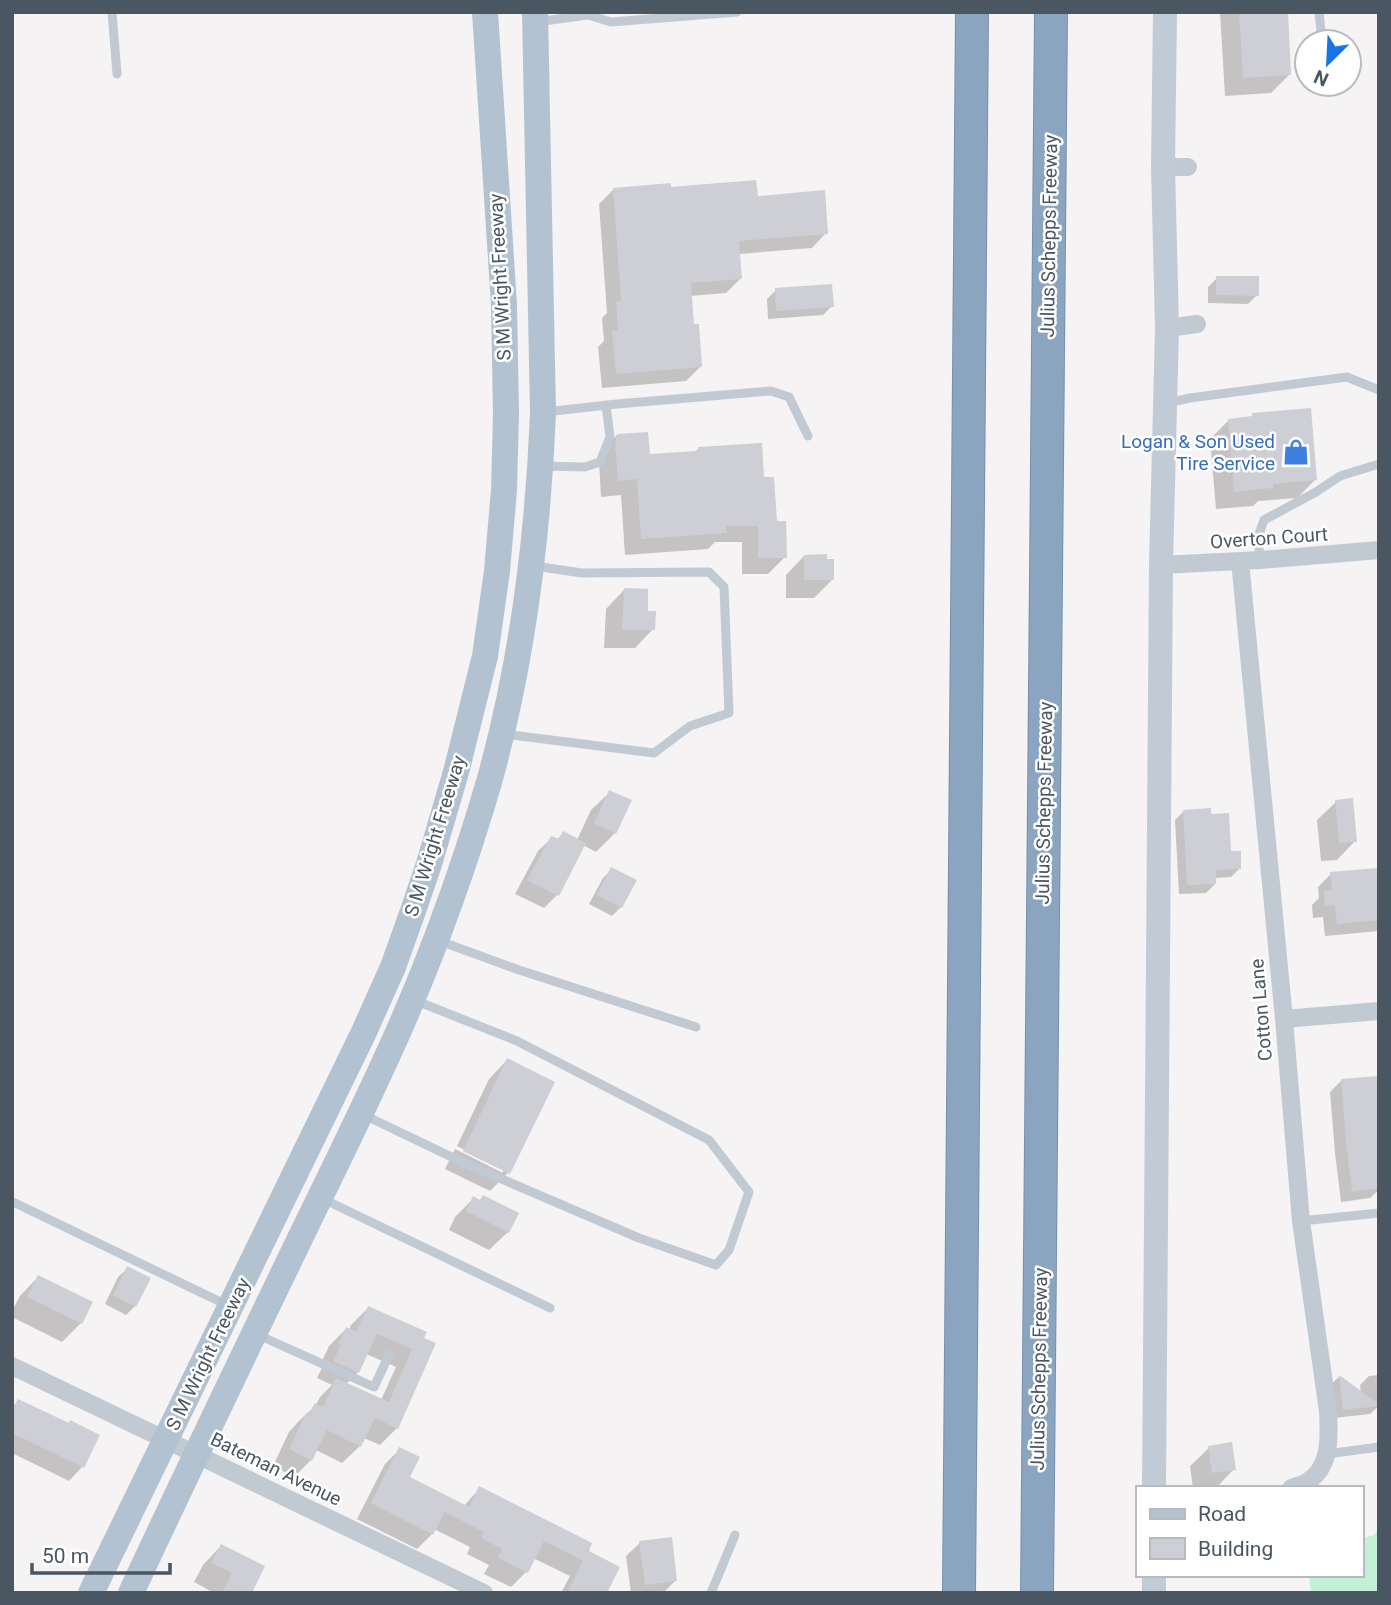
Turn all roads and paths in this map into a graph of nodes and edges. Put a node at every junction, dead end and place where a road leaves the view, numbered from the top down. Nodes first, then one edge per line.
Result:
1 (112, 12) edge
2 (485, 12) edge
3 (737, 12) edge
4 (1051, 12) edge
5 (1072, 12) edge
6 (1165, 12) edge
7 (972, 14) edge
8 (535, 17) edge
9 (117, 75) dead end
10 (1050, 93) junction
11 (1163, 167) junction
12 (1188, 167) dead end
13 (1197, 324) dead end
14 (1167, 328) junction
15 (1379, 390) edge
16 (1165, 404) junction
17 (606, 405) junction
18 (543, 413) junction
19 (808, 436) dead end
20 (1379, 464) edge
21 (541, 466) junction
22 (1379, 550) edge
23 (1260, 560) junction
24 (1240, 561) junction
25 (1161, 565) junction
26 (532, 566) junction
27 (501, 734) junction
28 (436, 940) junction
29 (412, 999) junction
30 (1379, 1011) edge
31 (1284, 1019) junction
32 (696, 1027) dead end
33 (360, 1114) junction
34 (320, 1198) junction
35 (13, 1202) edge
36 (1379, 1213) edge
37 (1301, 1221) junction
38 (230, 1307) junction
39 (550, 1308) dead end
40 (254, 1333) junction
41 (389, 1355) dead end
42 (12, 1366) edge
43 (166, 1440) junction
44 (1379, 1447) edge
45 (196, 1453) junction
46 (1326, 1454) junction
47 (1154, 1486) edge
48 (1297, 1486) edge
49 (734, 1535) dead end
50 (92, 1593) edge
51 (131, 1593) edge
52 (484, 1593) edge
53 (711, 1593) edge
54 (958, 1593) edge
55 (1037, 1593) edge

1 - 9 lane
2 - 38 main road, S M Wright Freeway
3 - 8 lane
4 - 10 highway, Julius Schepps Freeway
5 - 10 highway
6 - 11 main road
7 - 54 highway
8 - 18 main road, S M Wright Freeway
10 - 55 highway, Julius Schepps Freeway
11 - 12 street
11 - 14 main road
13 - 14 street
14 - 16 main road
15 - 16 lane
16 - 25 main road
17 - 18 lane
17 - 19 lane
17 - 21 lane
18 - 21 main road, S M Wright Freeway
20 - 23 lane
21 - 26 main road, S M Wright Freeway
22 - 23 street, Overton Court
23 - 24 street, Overton Court
24 - 25 street, Overton Court
24 - 31 street, Cotton Lane
25 - 47 main road
26 - 27 main road, S M Wright Freeway
26 - 27 lane
27 - 28 main road, S M Wright Freeway
28 - 29 main road, S M Wright Freeway
28 - 32 lane
29 - 33 main road, S M Wright Freeway
29 - 33 lane
30 - 31 street
31 - 37 street, Cotton Lane
33 - 34 main road, S M Wright Freeway
34 - 39 lane
34 - 40 main road, S M Wright Freeway
35 - 38 lane
36 - 37 lane
37 - 46 street, Cotton Lane
38 - 43 main road, S M Wright Freeway
40 - 41 lane
40 - 45 main road, S M Wright Freeway
42 - 43 street, Bateman Avenue
43 - 45 street, Bateman Avenue
43 - 50 main road, S M Wright Freeway
44 - 46 lane
45 - 51 main road, S M Wright Freeway
45 - 52 street, Bateman Avenue
46 - 48 street
49 - 53 lane

